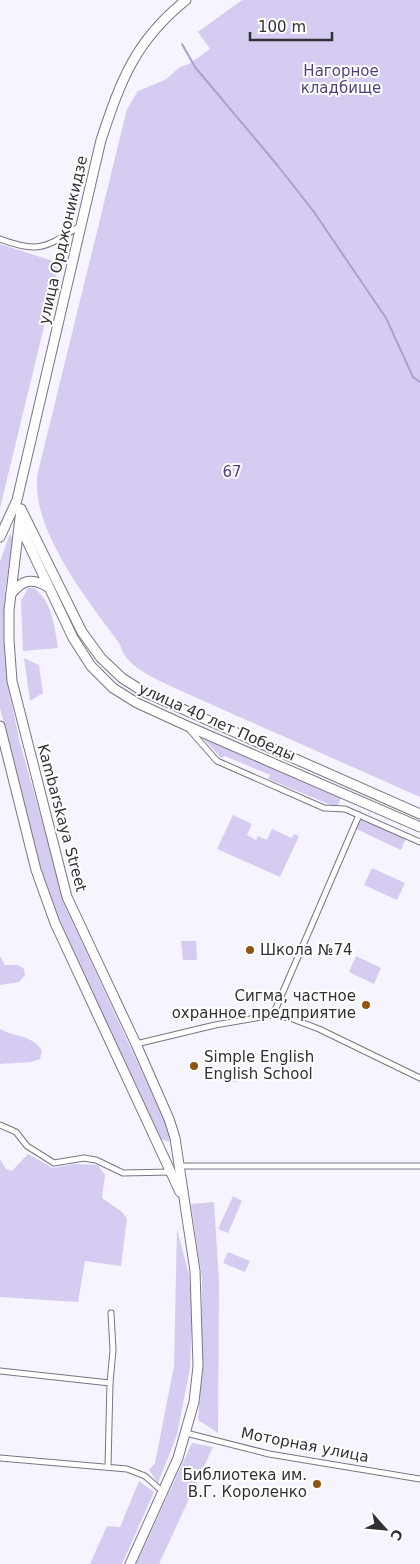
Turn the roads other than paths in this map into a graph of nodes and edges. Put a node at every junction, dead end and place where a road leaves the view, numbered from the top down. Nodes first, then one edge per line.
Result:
1 (186, 0) edge
2 (80, 226) junction
3 (0, 239) edge
4 (17, 505) junction
5 (19, 524) junction
6 (29, 536) junction
7 (0, 537) edge
8 (48, 588) junction
9 (11, 594) junction
10 (0, 726) edge
11 (185, 726) junction
12 (3, 747) edge
13 (420, 814) edge
14 (360, 815) junction
15 (403, 819) junction
16 (420, 827) edge
17 (397, 832) junction
18 (420, 842) edge
19 (273, 1015) junction
20 (136, 1044) junction
21 (420, 1078) edge
22 (0, 1125) edge
23 (175, 1138) junction
24 (157, 1140) junction
25 (180, 1166) junction
26 (420, 1166) edge
27 (170, 1169) junction
28 (184, 1204) junction
29 (110, 1313) dead end
30 (0, 1371) edge
31 (110, 1383) junction
32 (186, 1433) junction
33 (0, 1458) edge
34 (108, 1466) junction
35 (420, 1479) edge
36 (164, 1492) junction
37 (130, 1564) edge

1 - 2 main road, улица Орджоникидзе
2 - 3 street
2 - 4 main road, улица Орджоникидзе
4 - 5 main road, улица 40 лет Победы
4 - 6 main road, улица 40 лет Победы
4 - 7 main road
5 - 6 main road, улица 40 лет Победы
5 - 9 main road, Kambarskaya Street
6 - 8 main road, улица 40 лет Победы
6 - 13 main road, улица 40 лет Победы
8 - 9 main road
8 - 11 main road, улица 40 лет Победы
9 - 20 main road, Kambarskaya Street
10 - 12 main road, Kambarskaya Street
11 - 14 street
11 - 15 main road, улица 40 лет Победы
12 - 24 main road, Kambarskaya Street
14 - 17 street
14 - 19 street
15 - 16 main road, улица 40 лет Победы
15 - 17 street
17 - 18 street
19 - 20 street
19 - 21 street
20 - 23 main road, Kambarskaya Street
22 - 27 street
23 - 24 main road
23 - 25 main road, Kambarskaya Street
24 - 27 main road, Kambarskaya Street
25 - 26 street
25 - 27 street
25 - 28 main road, Kambarskaya Street
27 - 28 main road, Kambarskaya Street
28 - 32 main road, Kambarskaya Street
29 - 31 street
30 - 31 street
31 - 34 street
32 - 35 street, Моторная улица
32 - 36 main road, Kambarskaya Street
33 - 34 street
34 - 36 street
36 - 37 main road, Kambarskaya Street

